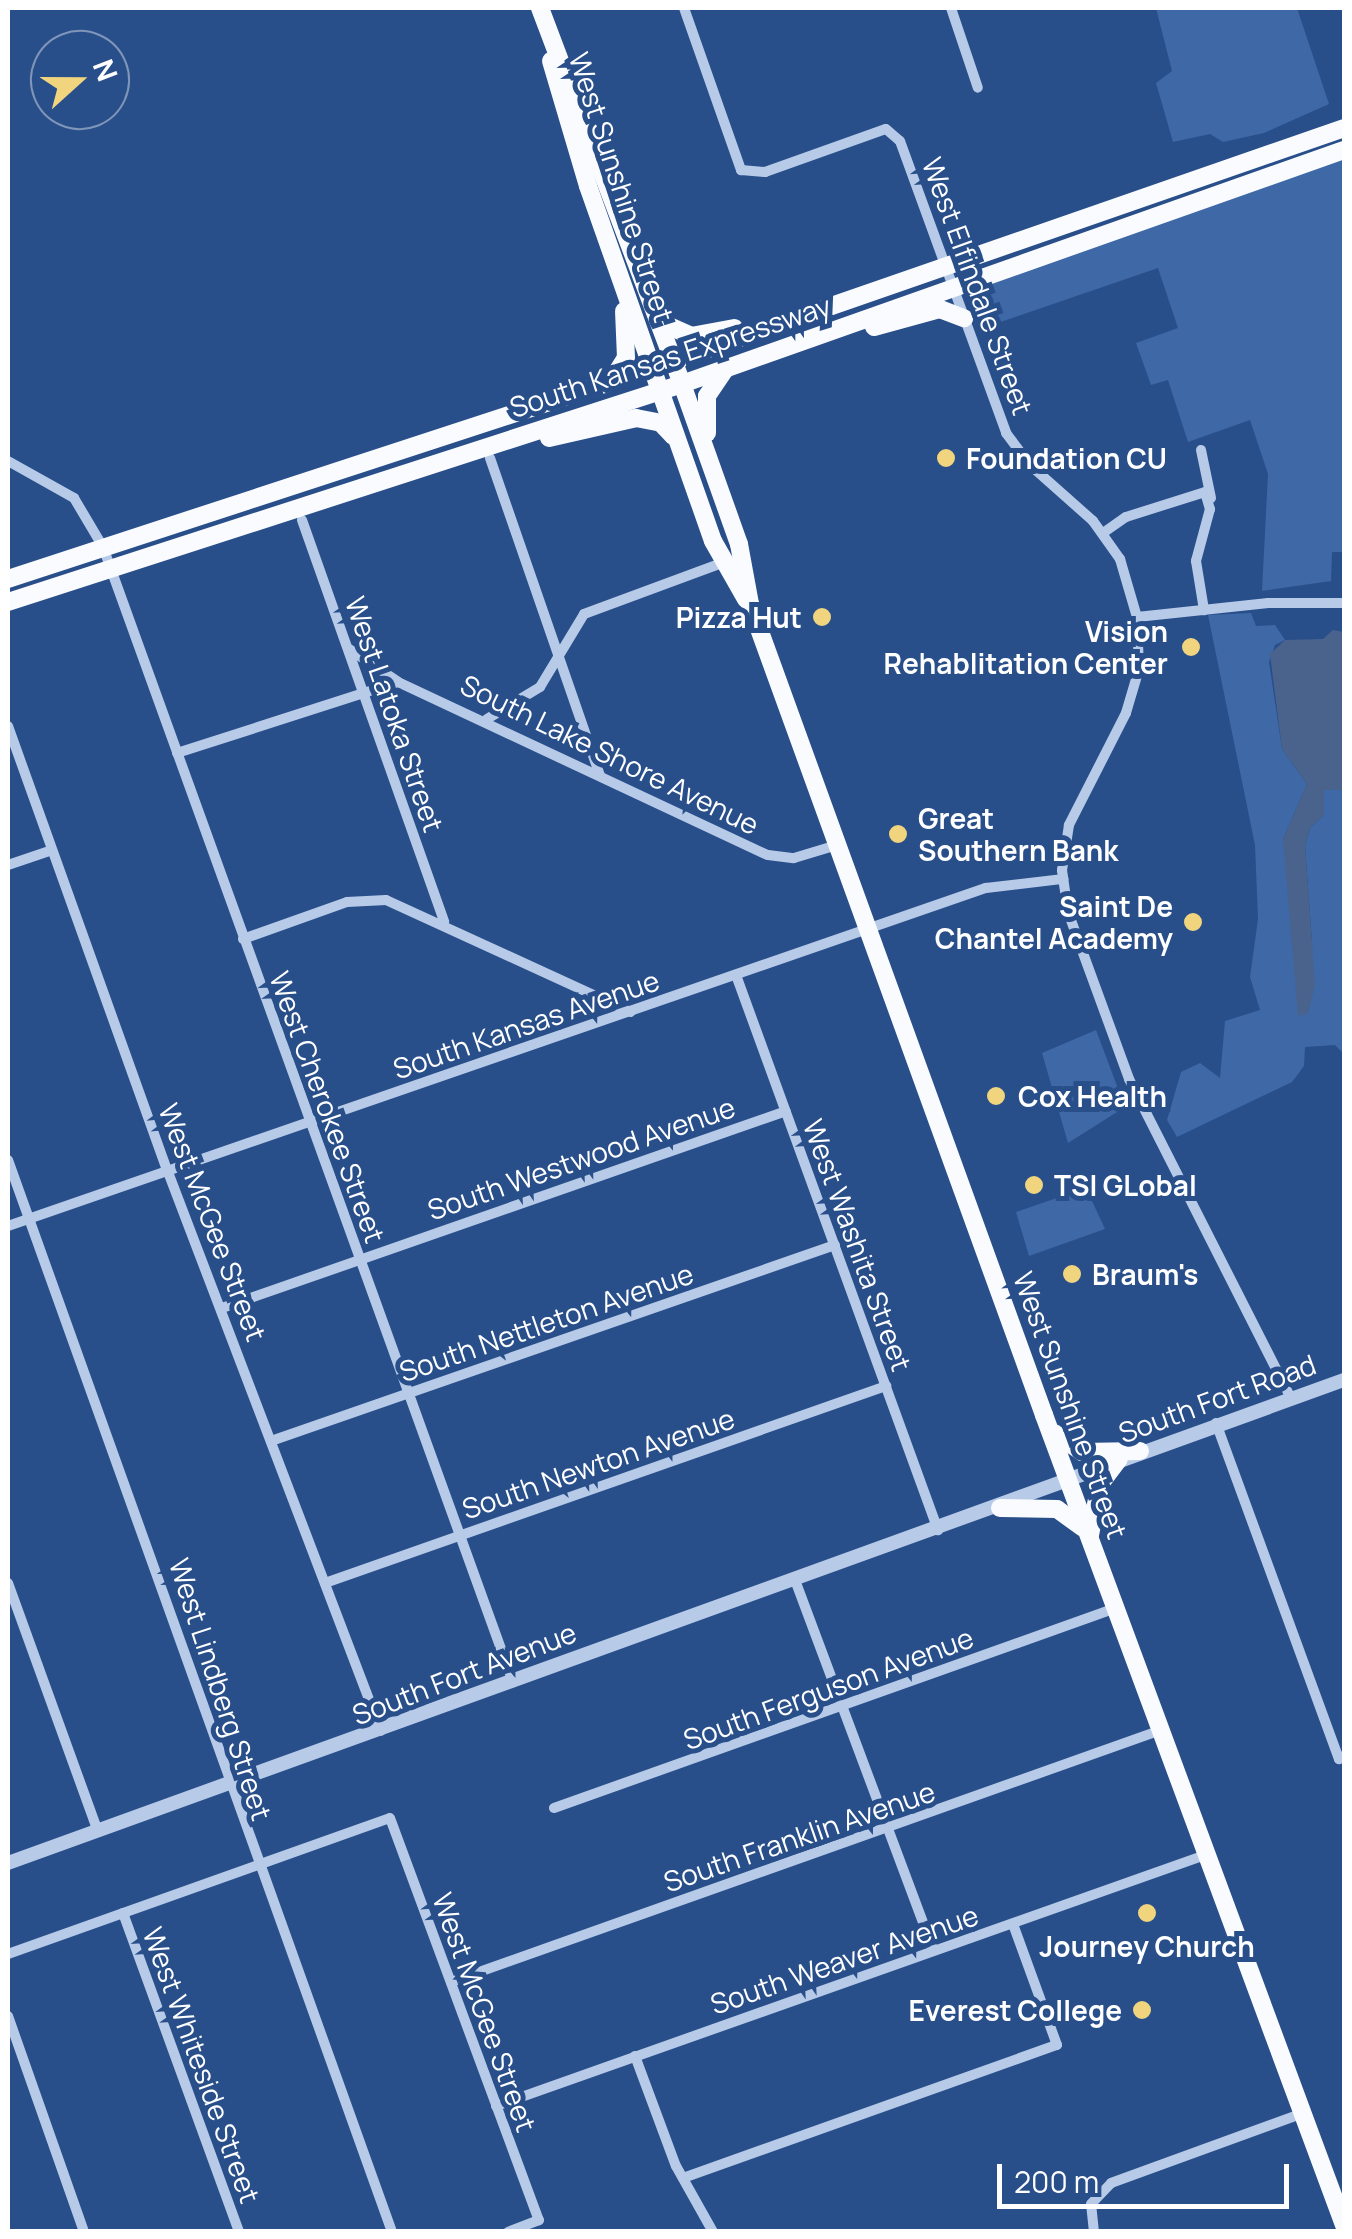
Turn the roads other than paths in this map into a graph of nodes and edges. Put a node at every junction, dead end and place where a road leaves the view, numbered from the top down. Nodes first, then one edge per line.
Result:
1 (538, 8) edge
2 (553, 8) edge
3 (684, 8) edge
4 (950, 8) edge
5 (978, 88) dead end
6 (574, 90) junction
7 (1344, 128) edge
8 (1344, 150) edge
9 (588, 186) junction
10 (946, 267) junction
11 (903, 282) junction
12 (953, 288) junction
13 (964, 318) junction
14 (659, 321) junction
15 (829, 334) junction
16 (673, 361) junction
17 (653, 368) junction
18 (727, 369) junction
19 (608, 383) junction
20 (682, 384) junction
21 (661, 391) junction
22 (678, 445) junction
23 (1202, 450) dead end
24 (484, 453) junction
25 (8, 460) edge
26 (1212, 498) junction
27 (302, 520) dead end
28 (1103, 532) junction
29 (739, 544) junction
30 (103, 547) junction
31 (722, 563) junction
32 (109, 566) junction
33 (8, 580) edge
34 (8, 602) edge
35 (750, 604) junction
36 (1344, 604) edge
37 (1204, 610) junction
38 (1137, 618) junction
39 (348, 648) junction
40 (560, 658) junction
41 (398, 682) junction
42 (364, 690) junction
43 (487, 719) junction
44 (8, 726) edge
45 (176, 753) junction
46 (600, 776) junction
47 (837, 845) junction
48 (52, 850) junction
49 (8, 864) edge
50 (1063, 879) junction
51 (444, 922) junction
52 (868, 930) junction
53 (243, 939) junction
54 (736, 975) junction
55 (631, 1012) junction
56 (786, 1111) junction
57 (310, 1123) junction
58 (8, 1160) edge
59 (168, 1172) junction
60 (30, 1219) junction
61 (8, 1226) edge
62 (835, 1245) junction
63 (360, 1260) junction
64 (222, 1308) junction
65 (1344, 1380) edge
66 (886, 1386) junction
67 (409, 1394) junction
68 (1291, 1398) junction
69 (1044, 1415) junction
70 (1216, 1423) junction
71 (271, 1441) junction
72 (1140, 1451) junction
73 (1119, 1459) junction
74 (1069, 1480) junction
75 (1000, 1508) junction
76 (938, 1530) junction
77 (460, 1535) junction
78 (1090, 1536) junction
79 (795, 1580) junction
80 (8, 1582) edge
81 (325, 1583) junction
82 (1116, 1608) junction
83 (513, 1682) junction
84 (842, 1709) junction
85 (1161, 1730) junction
86 (382, 1731) junction
87 (1342, 1758) edge
88 (228, 1786) junction
89 (554, 1808) dead end
90 (888, 1830) junction
91 (98, 1831) junction
92 (1208, 1854) junction
93 (8, 1863) edge
94 (256, 1864) junction
95 (123, 1913) junction
96 (1013, 1924) junction
97 (932, 1950) junction
98 (8, 1954) edge
99 (450, 1982) junction
100 (8, 2016) edge
101 (635, 2056) junction
102 (496, 2106) junction
103 (1303, 2113) junction
104 (683, 2178) junction
105 (1344, 2225) edge
106 (1093, 2228) edge
107 (84, 2232) edge
108 (239, 2232) edge
109 (392, 2232) edge
110 (508, 2232) edge
111 (713, 2232) edge

1 - 6 main road, West Sunshine Street
1 - 9 main road, West Sunshine Street
2 - 6 main road
3 - 10 street, West Elfindale Street
4 - 5 street
6 - 14 main road, West Sunshine Street
7 - 10 main road, South Kansas Expressway
8 - 12 main road, South Kansas Expressway
9 - 17 main road, West Sunshine Street
9 - 19 main road
10 - 11 main road, South Kansas Expressway
10 - 12 street, West Elfindale Street
11 - 14 main road
11 - 16 main road, South Kansas Expressway
12 - 13 street, West Elfindale Street
12 - 15 main road, South Kansas Expressway
13 - 15 main road
13 - 28 street, West Elfindale Street
14 - 16 main road, West Sunshine Street
15 - 18 main road, South Kansas Expressway
16 - 17 main road, South Kansas Expressway
16 - 20 main road, West Sunshine Street
17 - 19 main road, South Kansas Expressway
17 - 21 main road, West Sunshine Street
18 - 20 main road, South Kansas Expressway
18 - 29 main road
19 - 30 main road, South Kansas Expressway
20 - 21 main road, South Kansas Expressway
20 - 29 main road, West Sunshine Street
21 - 22 main road, West Sunshine Street
21 - 24 main road, South Kansas Expressway
22 - 24 main road
22 - 31 main road, West Sunshine Street
23 - 26 street
24 - 32 main road, South Kansas Expressway
24 - 40 street
25 - 30 street, West Cherokee Street
26 - 28 street
26 - 37 street
27 - 39 street, West Latoka Street
28 - 38 street, West Elfindale Street
29 - 35 main road, West Sunshine Street
30 - 32 street, West Cherokee Street
30 - 33 main road, South Kansas Expressway
31 - 35 main road, West Sunshine Street
31 - 40 street
32 - 34 main road, South Kansas Expressway
32 - 45 street, West Cherokee Street
35 - 47 main road, West Sunshine Street
36 - 37 street
37 - 38 street
38 - 50 street, West Elfindale Street
39 - 41 street, South Lake Shore Avenue
39 - 42 street, West Latoka Street
40 - 43 street
40 - 46 street
41 - 42 street
41 - 43 street, South Lake Shore Avenue
42 - 45 street
42 - 51 street, West Latoka Street
43 - 46 street, South Lake Shore Avenue
44 - 48 street, West McGee Street
45 - 53 street, West Cherokee Street
46 - 47 street, South Lake Shore Avenue
47 - 52 main road, West Sunshine Street
48 - 49 street
48 - 59 street, West McGee Street
50 - 52 street, South Kansas Avenue
50 - 68 street, West Elfindale Street
51 - 53 street
51 - 55 street
52 - 54 street, South Kansas Avenue
52 - 69 main road, West Sunshine Street
53 - 57 street, West Cherokee Street
54 - 55 street, South Kansas Avenue
54 - 56 street, West Washita Street
55 - 57 street, South Kansas Avenue
56 - 62 street, West Washita Street
56 - 63 street, South Westwood Avenue
57 - 59 street, South Kansas Avenue
57 - 63 street, West Cherokee Street
58 - 60 street, West Lindberg Street
59 - 60 street, South Kansas Avenue
59 - 64 street, West McGee Street
60 - 61 street, South Kansas Avenue
60 - 88 street, West Lindberg Street
62 - 66 street, West Washita Street
62 - 67 street, South Nettleton Avenue
63 - 64 street, South Westwood Avenue
63 - 67 street, West Cherokee Street
64 - 71 street, West McGee Street
65 - 68 street, South Fort Road
66 - 76 street, West Washita Street
66 - 77 street, South Newton Avenue
67 - 71 street, South Nettleton Avenue
67 - 77 street, West Cherokee Street
68 - 70 street, South Fort Road
69 - 72 main road
69 - 74 main road, West Sunshine Street
70 - 72 street, South Fort Road
70 - 87 street
71 - 81 street, West McGee Street
72 - 73 street, South Fort Road
73 - 74 street, South Fort Road
73 - 78 main road
74 - 75 street, South Fort Road
74 - 78 main road, West Sunshine Street
75 - 76 street, South Fort Road
75 - 78 main road
76 - 79 street, South Fort Avenue
77 - 81 street, South Newton Avenue
77 - 83 street, West Cherokee Street
78 - 82 main road, West Sunshine Street
79 - 83 street, South Fort Avenue
79 - 84 street
80 - 91 street
81 - 86 street, West McGee Street
82 - 84 street, South Ferguson Avenue
82 - 85 main road, West Sunshine Street
83 - 86 street, South Fort Avenue
84 - 89 street, South Ferguson Avenue
84 - 90 street
85 - 90 street, South Franklin Avenue
85 - 92 main road, West Sunshine Street
86 - 88 street, South Fort Avenue
88 - 91 street, South Fort Avenue
88 - 94 street, West Lindberg Street
90 - 97 street
90 - 99 street, South Franklin Avenue
91 - 93 street, South Fort Avenue
92 - 96 street, South Weaver Avenue
92 - 103 main road, West Sunshine Street
94 - 95 street
94 - 99 street, West McGee Street
94 - 109 street, West Lindberg Street
95 - 98 street
95 - 108 street, West Whiteside Street
96 - 97 street, South Weaver Avenue
96 - 104 street
97 - 101 street, South Weaver Avenue
99 - 102 street, West McGee Street
100 - 107 street
101 - 102 street, South Weaver Avenue
101 - 104 street
102 - 110 street, West McGee Street
103 - 105 main road, West Sunshine Street
103 - 106 street
104 - 111 street

